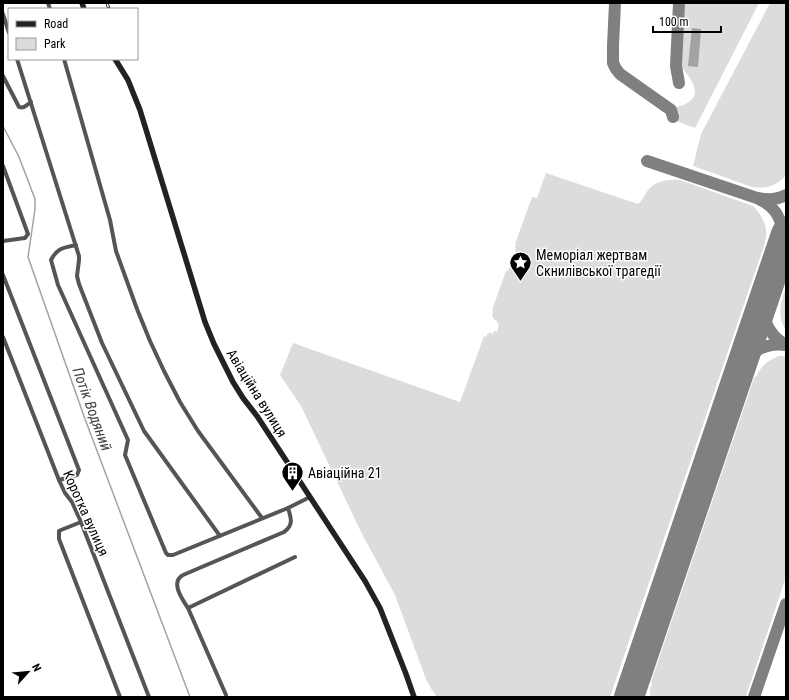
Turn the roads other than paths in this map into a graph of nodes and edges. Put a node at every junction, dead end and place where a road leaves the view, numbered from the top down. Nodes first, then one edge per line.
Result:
1 (3, 14) edge
2 (8, 30) edge
3 (17, 60) edge
4 (64, 60) edge
5 (116, 60) edge
6 (3, 76) edge
7 (31, 102) junction
8 (3, 166) edge
9 (3, 241) edge
10 (76, 246) junction
11 (3, 275) edge
12 (3, 337) edge
13 (59, 480) junction
14 (310, 497) junction
15 (288, 508) junction
16 (262, 518) junction
17 (81, 522) junction
18 (220, 536) junction
19 (295, 557) dead end
20 (188, 608) junction
21 (226, 695) dead end
22 (148, 696) edge
23 (120, 697) edge
24 (414, 697) edge

1 - 2 street
3 - 7 street
4 - 16 street
5 - 14 street, Авіаційна вулиця
6 - 7 street
7 - 10 street
8 - 9 street
10 - 18 street
10 - 18 street
11 - 13 street
12 - 13 street, Коротка вулиця
13 - 17 street, Коротка вулиця
14 - 15 street
14 - 24 street, Авіаційна вулиця
15 - 16 street
15 - 20 street
16 - 18 street
17 - 22 street, Коротка вулиця
17 - 23 street
19 - 20 street
20 - 21 street

